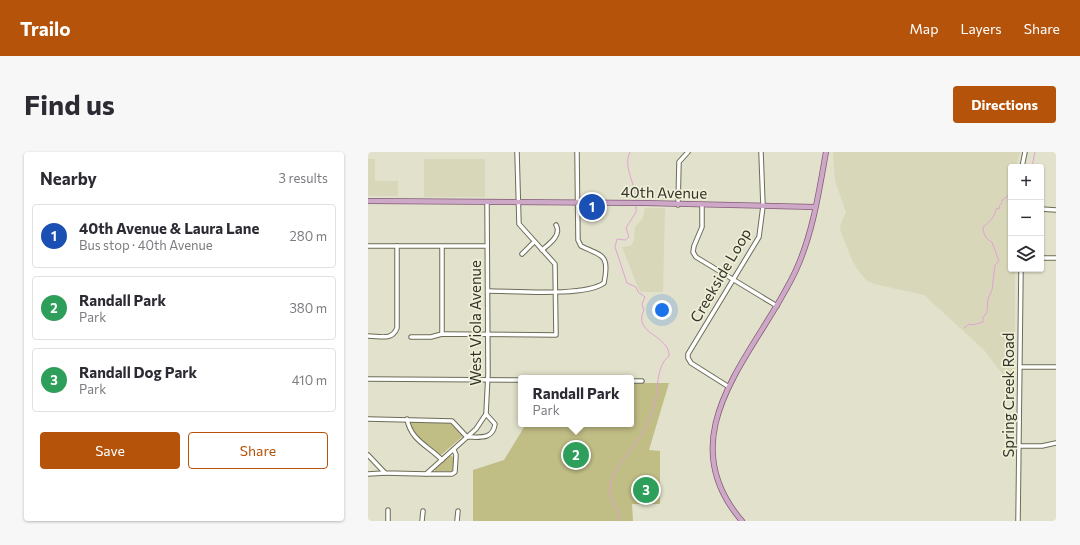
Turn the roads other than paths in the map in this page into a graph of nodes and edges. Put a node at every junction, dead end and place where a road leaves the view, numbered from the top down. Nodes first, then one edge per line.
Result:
1 (517, 152) edge
2 (577, 152) edge
3 (688, 152) edge
4 (761, 152) edge
5 (826, 152) edge
6 (1025, 152) edge
7 (1023, 164) edge
8 (368, 201) edge
9 (487, 202) junction
10 (517, 202) junction
11 (577, 203) junction
12 (678, 204) junction
13 (702, 205) junction
14 (763, 206) junction
15 (815, 207) junction
16 (1044, 209) edge
17 (1056, 210) edge
18 (556, 225) dead end
19 (534, 243) junction
20 (368, 246) edge
21 (397, 246) junction
22 (487, 246) junction
23 (442, 247) junction
24 (542, 250) junction
25 (522, 254) dead end
26 (1044, 258) edge
27 (1056, 258) edge
28 (1021, 272) edge
29 (734, 279) junction
30 (488, 291) junction
31 (557, 291) junction
32 (777, 306) junction
33 (442, 334) junction
34 (487, 334) junction
35 (368, 336) edge
36 (411, 337) dead end
37 (1056, 366) edge
38 (1020, 367) junction
39 (368, 379) edge
40 (487, 379) junction
41 (518, 380) edge
42 (634, 381) edge
43 (642, 381) dead end
44 (728, 386) junction
45 (486, 414) junction
46 (368, 419) edge
47 (407, 419) junction
48 (467, 436) junction
49 (1056, 443) edge
50 (1019, 446) junction
51 (454, 450) junction
52 (368, 455) edge
53 (442, 460) junction
54 (385, 473) junction
55 (368, 474) edge
56 (426, 474) junction
57 (388, 510) dead end
58 (423, 511) dead end
59 (458, 511) dead end
60 (739, 520) edge
61 (388, 521) edge
62 (422, 521) edge
63 (457, 521) edge
64 (1018, 521) edge

1 - 10 street
2 - 11 street
3 - 12 street
4 - 14 street, Creekside Loop
5 - 15 main road
6 - 7 street
8 - 9 main road, 40th Avenue
9 - 10 main road, 40th Avenue
9 - 22 street, West Viola Avenue
10 - 11 main road, 40th Avenue
10 - 19 street
11 - 12 main road, 40th Avenue
11 - 31 street
12 - 13 main road, 40th Avenue
13 - 14 main road, 40th Avenue
13 - 29 street
14 - 15 main road, 40th Avenue
14 - 29 street, Creekside Loop
15 - 32 main road
16 - 17 street
18 - 24 street
19 - 24 street
19 - 25 street
20 - 21 street
21 - 23 street
21 - 35 street
22 - 23 street
22 - 30 street, West Viola Avenue
23 - 33 street
24 - 31 street
26 - 27 street
28 - 38 street, Spring Creek Road
29 - 32 street
29 - 44 street, Creekside Loop
30 - 31 street
30 - 34 street, West Viola Avenue
31 - 34 street
32 - 44 main road
33 - 34 street
33 - 36 street
34 - 40 street, West Viola Avenue
37 - 38 street
38 - 50 street, Spring Creek Road
39 - 40 street
40 - 41 street
40 - 45 street, West Viola Avenue
42 - 43 street
44 - 60 main road
45 - 48 street
45 - 48 street
46 - 47 street
47 - 48 street
47 - 53 street
48 - 51 street
49 - 50 street
50 - 64 street, Spring Creek Road
51 - 53 street
51 - 56 street
52 - 54 street
53 - 56 street
54 - 55 street
54 - 56 street
57 - 61 street
58 - 62 street
59 - 63 street

